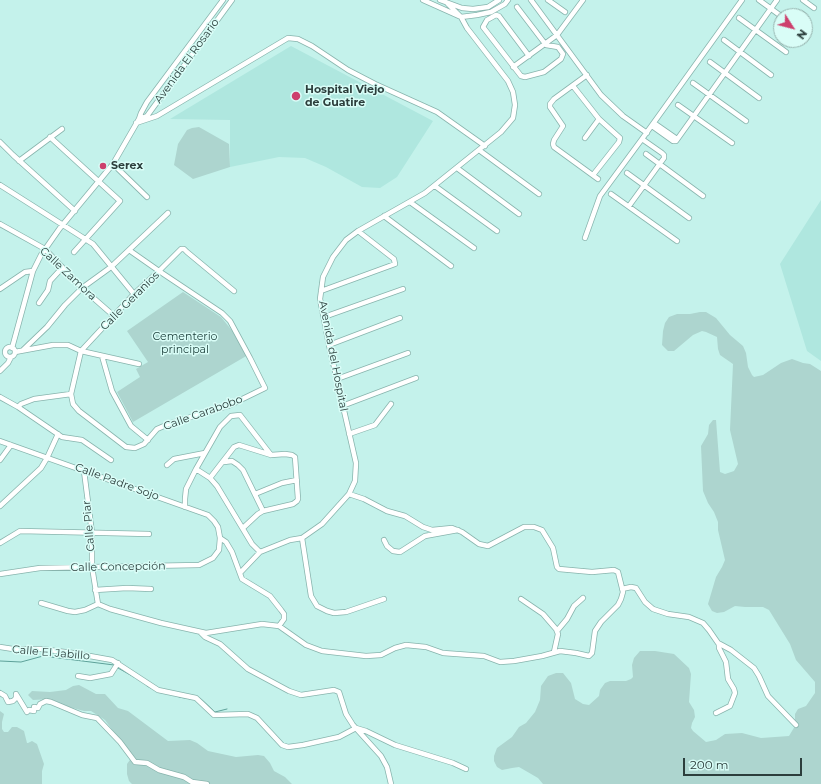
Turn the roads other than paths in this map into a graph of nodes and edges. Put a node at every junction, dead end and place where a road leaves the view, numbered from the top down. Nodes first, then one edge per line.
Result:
1 (223, 0) edge
2 (232, 0) edge
3 (423, 0) edge
4 (440, 0) edge
5 (499, 0) edge
6 (508, 0) edge
7 (531, 0) edge
8 (548, 0) edge
9 (583, 0) edge
10 (742, 0) edge
11 (759, 0) edge
12 (777, 0) edge
13 (803, 0) edge
14 (447, 3) junction
15 (517, 7) dead end
16 (771, 8) junction
17 (814, 8) dead end
18 (473, 9) junction
19 (564, 12) dead end
20 (461, 17) junction
21 (739, 18) dead end
22 (755, 30) junction
23 (557, 35) junction
24 (724, 40) dead end
25 (544, 43) junction
26 (740, 52) junction
27 (786, 52) dead end
28 (528, 56) junction
29 (710, 62) dead end
30 (513, 67) junction
31 (725, 72) junction
32 (587, 75) junction
33 (771, 75) dead end
34 (693, 83) dead end
35 (573, 86) junction
36 (709, 95) junction
37 (759, 98) dead end
38 (678, 104) dead end
39 (694, 116) junction
40 (599, 119) junction
41 (138, 121) junction
42 (746, 121) dead end
43 (653, 124) junction
44 (62, 129) dead end
45 (647, 133) junction
46 (50, 137) junction
47 (584, 138) dead end
48 (642, 139) junction
49 (0, 142) edge
50 (732, 143) dead end
51 (485, 146) junction
52 (479, 150) junction
53 (646, 154) dead end
54 (19, 160) junction
55 (113, 164) junction
56 (660, 164) junction
57 (457, 168) junction
58 (627, 173) dead end
59 (593, 175) junction
60 (598, 179) dead end
61 (98, 182) junction
62 (0, 185) edge
63 (644, 185) junction
64 (435, 186) junction
65 (539, 194) dead end
66 (612, 194) dead end
67 (703, 196) dead end
68 (147, 197) dead end
69 (410, 202) junction
70 (629, 206) junction
71 (75, 211) junction
72 (168, 213) dead end
73 (519, 214) dead end
74 (384, 216) junction
75 (690, 218) dead end
76 (0, 224) edge
77 (63, 225) junction
78 (358, 231) junction
79 (497, 231) dead end
80 (585, 238) dead end
81 (86, 239) junction
82 (676, 241) dead end
83 (474, 248) dead end
84 (45, 249) junction
85 (129, 250) junction
86 (74, 252) dead end
87 (451, 266) dead end
88 (111, 267) junction
89 (62, 268) junction
90 (34, 271) junction
91 (159, 271) junction
92 (82, 288) junction
93 (0, 289) edge
94 (403, 289) dead end
95 (234, 290) dead end
96 (321, 291) junction
97 (134, 294) junction
98 (38, 303) dead end
99 (114, 316) junction
100 (324, 317) junction
101 (400, 318) dead end
102 (329, 345) junction
103 (0, 349) edge
104 (13, 350) junction
105 (22, 350) junction
106 (81, 351) junction
107 (5, 352) junction
108 (408, 353) dead end
109 (102, 356) junction
110 (11, 357) junction
111 (139, 364) dead end
112 (0, 371) edge
113 (416, 378) dead end
114 (337, 380) junction
115 (71, 394) junction
116 (0, 397) edge
117 (391, 404) dead end
118 (228, 406) junction
119 (342, 406) junction
120 (18, 407) junction
121 (231, 416) junction
122 (58, 434) junction
123 (349, 434) junction
124 (0, 440) edge
125 (148, 440) junction
126 (11, 445) junction
127 (205, 453) junction
128 (271, 455) junction
129 (47, 458) junction
130 (0, 460) edge
131 (111, 460) dead end
132 (224, 462) junction
133 (167, 464) dead end
134 (196, 469) junction
135 (84, 471) junction
136 (210, 478) junction
137 (297, 480) junction
138 (255, 494) junction
139 (349, 494) junction
140 (0, 506) edge
141 (185, 507) junction
142 (263, 511) junction
143 (243, 528) junction
144 (458, 530) junction
145 (92, 533) junction
146 (149, 534) dead end
147 (220, 538) junction
148 (302, 538) junction
149 (384, 540) dead end
150 (0, 543) edge
151 (260, 552) junction
152 (92, 567) junction
153 (240, 573) junction
154 (0, 574) edge
155 (151, 589) dead end
156 (622, 589) junction
157 (95, 590) junction
158 (582, 598) dead end
159 (384, 599) dead end
160 (521, 599) dead end
161 (41, 603) dead end
162 (98, 604) junction
163 (279, 626) junction
164 (557, 631) junction
165 (200, 632) junction
166 (719, 644) junction
167 (0, 647) edge
168 (554, 652) junction
169 (117, 665) junction
170 (78, 676) dead end
171 (0, 693) edge
172 (716, 714) dead end
173 (796, 725) dead end
174 (356, 728) junction
175 (466, 769) dead end
176 (207, 784) edge
177 (391, 784) edge

1 - 41 street, Avenida El Rosario
2 - 41 street, Avenida El Rosario
3 - 20 street
4 - 14 street
5 - 18 street
6 - 20 street
7 - 23 street
8 - 19 street
9 - 23 street
10 - 43 street
11 - 16 street
12 - 16 street
13 - 17 street
14 - 18 street
14 - 20 street, Avenida del Hospital
15 - 25 street
16 - 22 street
18 - 20 street
20 - 51 street, Avenida del Hospital
21 - 22 street
22 - 26 street
22 - 27 street
23 - 25 street
23 - 32 street
24 - 26 street
25 - 28 street
25 - 30 street
26 - 31 street
26 - 33 street
28 - 30 street
28 - 30 street
29 - 31 street
31 - 36 street
31 - 37 street
32 - 35 street
32 - 45 street
34 - 36 street
35 - 40 street
35 - 59 street
36 - 39 street
36 - 42 street
38 - 39 street
39 - 43 street
39 - 50 street
40 - 47 street
40 - 59 street
41 - 51 street
41 - 55 street, Avenida El Rosario
43 - 45 street
44 - 46 street
45 - 48 street
46 - 54 street
46 - 61 street
48 - 56 street
48 - 80 street
49 - 54 street
51 - 52 street, Avenida del Hospital
52 - 57 street, Avenida del Hospital
52 - 65 street
53 - 56 street
54 - 71 street
55 - 61 street, Avenida El Rosario
55 - 68 street
56 - 63 street
56 - 67 street
57 - 64 street, Avenida del Hospital
57 - 73 street
58 - 63 street
59 - 60 street
61 - 71 street, Avenida El Rosario
61 - 81 street
62 - 77 street
63 - 70 street
63 - 75 street
64 - 69 street, Avenida del Hospital
64 - 79 street
66 - 70 street
69 - 74 street, Avenida del Hospital
69 - 83 street
70 - 82 street
71 - 77 street, Avenida El Rosario
72 - 85 street
74 - 78 street, Avenida del Hospital
74 - 87 street
76 - 84 street, Calle Zamora
77 - 81 street
77 - 84 street, Avenida El Rosario
78 - 96 street, Avenida del Hospital
78 - 96 street
81 - 86 street
81 - 88 street
84 - 89 street, Calle Zamora
84 - 90 street, Avenida El Rosario
85 - 88 street
85 - 91 street
88 - 92 street
88 - 97 street
89 - 92 street, Calle Zamora
89 - 98 street
90 - 93 street
90 - 104 street, Avenida El Rosario
91 - 95 street, Calle Geranios
91 - 97 street, Calle Geranios
91 - 118 street, Calle Carabobo
92 - 99 street, Calle Zamora
92 - 105 street
94 - 100 street
96 - 100 street, Avenida del Hospital
97 - 99 street, Calle Geranios
99 - 106 street, Calle Geranios
100 - 102 street, Avenida del Hospital
101 - 102 street
102 - 114 street, Avenida del Hospital
103 - 107 street
104 - 105 street
104 - 107 street
104 - 110 street, Avenida El Rosario
105 - 106 street
106 - 109 street
106 - 115 street
107 - 110 street
108 - 114 street
109 - 111 street
109 - 125 street
110 - 112 street, Avenida El Rosario
113 - 119 street
114 - 119 street, Avenida del Hospital
115 - 120 street
115 - 125 street, Calle Carabobo
116 - 120 street
117 - 123 street
118 - 121 street
118 - 125 street, Calle Carabobo
119 - 123 street, Avenida del Hospital
120 - 122 street
121 - 127 street
121 - 128 street
122 - 129 street
122 - 131 street
123 - 139 street, Avenida del Hospital
124 - 126 street, Calle Padre Sojo
126 - 129 street, Calle Padre Sojo
126 - 130 street
127 - 133 street
127 - 134 street
128 - 132 street
128 - 137 street
129 - 135 street, Calle Padre Sojo
129 - 140 street
132 - 136 street
132 - 138 street
134 - 136 street
134 - 141 street
135 - 141 street, Calle Padre Sojo
135 - 145 street, Calle Piar
136 - 143 street
137 - 138 street
137 - 142 street
138 - 142 street
139 - 144 street
139 - 148 street, Avenida del Hospital
141 - 147 street, Calle Padre Sojo
142 - 143 street
143 - 151 street
144 - 149 street
144 - 156 street
145 - 146 street
145 - 150 street
145 - 152 street, Calle Piar
147 - 152 street, Calle Concepción
147 - 153 street, Calle Padre Sojo
148 - 151 street, Avenida del Hospital
148 - 159 street
151 - 153 street, Avenida del Hospital
152 - 154 street, Calle Concepción
152 - 157 street, Calle Piar
153 - 163 street
155 - 157 street
156 - 166 street
156 - 168 street
157 - 162 street, Calle Piar
158 - 164 street
160 - 164 street
161 - 162 street
162 - 165 street
163 - 165 street
163 - 168 street
164 - 168 street
165 - 174 street
166 - 172 street
166 - 173 street
167 - 169 street, Calle El Jabillo
169 - 170 street
169 - 174 street, Calle El Jabillo
171 - 176 street
174 - 175 street
174 - 177 street

